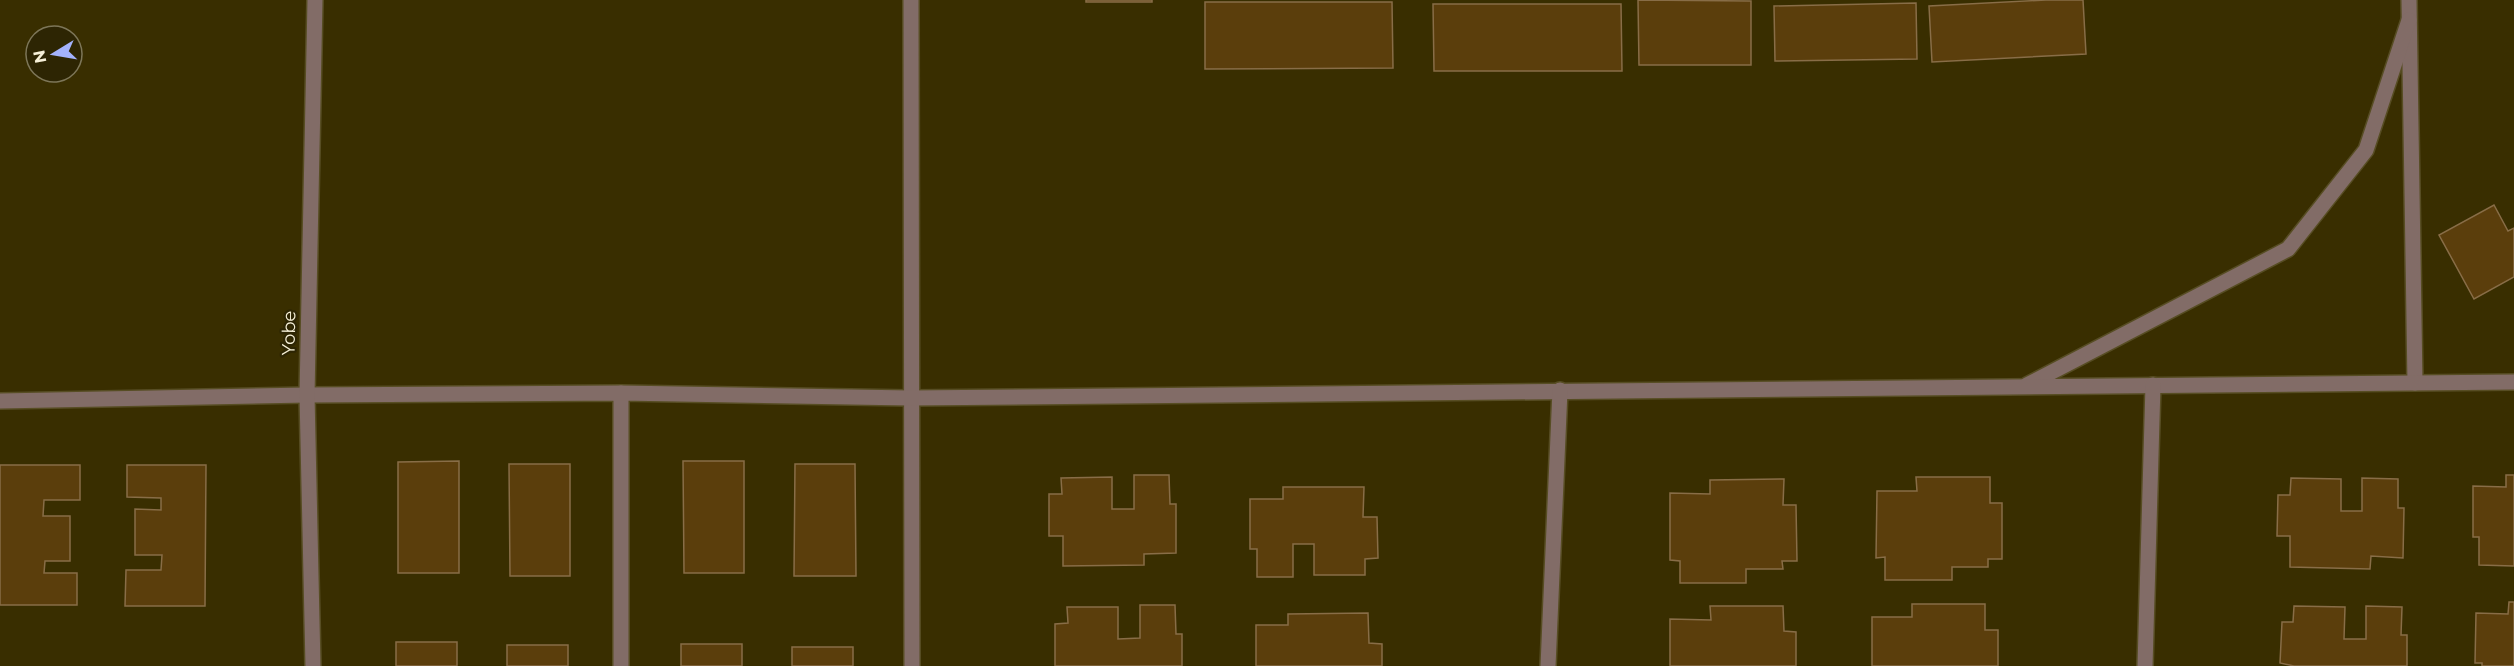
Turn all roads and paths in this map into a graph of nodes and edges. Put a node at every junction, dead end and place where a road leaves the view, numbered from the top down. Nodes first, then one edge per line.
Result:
1 (315, 0) edge
2 (911, 0) edge
3 (2409, 0) edge
4 (2409, 20) junction
5 (2514, 382) edge
6 (2415, 383) junction
7 (2153, 385) junction
8 (2024, 386) junction
9 (1560, 390) junction
10 (621, 393) junction
11 (307, 395) junction
12 (910, 398) junction
13 (0, 401) edge
14 (313, 666) edge
15 (621, 666) edge
16 (912, 666) edge
17 (1548, 666) edge
18 (2145, 666) edge

1 - 11 street, Yobe
2 - 12 street
3 - 4 street
4 - 6 street
4 - 8 street
5 - 6 street
6 - 7 street
7 - 8 street
7 - 18 street
8 - 9 street
9 - 12 street
9 - 17 street
10 - 11 street
10 - 12 street
10 - 15 street
11 - 13 street
11 - 14 street, Yobe
12 - 16 street

